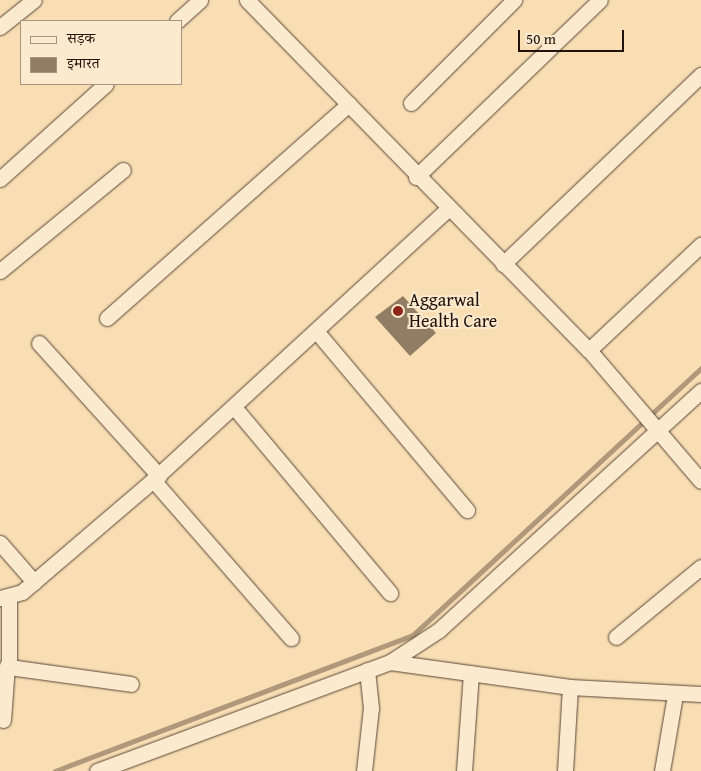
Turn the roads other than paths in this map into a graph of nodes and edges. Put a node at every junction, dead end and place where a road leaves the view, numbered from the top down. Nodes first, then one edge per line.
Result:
1 (34, 0) edge
2 (200, 0) edge
3 (248, 0) edge
4 (514, 0) edge
5 (600, 0) edge
6 (177, 20) edge
7 (0, 27) edge
8 (701, 75) edge
9 (105, 85) edge
10 (411, 103) dead end
11 (349, 104) junction
12 (123, 170) dead end
13 (416, 177) junction
14 (0, 179) edge
15 (448, 209) junction
16 (701, 245) edge
17 (503, 264) junction
18 (0, 271) edge
19 (107, 318) dead end
20 (317, 332) junction
21 (39, 343) dead end
22 (589, 350) junction
23 (701, 391) edge
24 (234, 407) junction
25 (654, 428) junction
26 (156, 478) junction
27 (701, 481) edge
28 (467, 510) dead end
29 (0, 543) edge
30 (701, 567) edge
31 (34, 582) junction
32 (390, 592) dead end
33 (4, 598) edge
34 (616, 637) dead end
35 (291, 638) dead end
36 (390, 662) junction
37 (7, 665) junction
38 (367, 670) junction
39 (471, 673) junction
40 (131, 684) dead end
41 (570, 686) junction
42 (701, 694) edge
43 (675, 695) junction
44 (3, 720) dead end
45 (97, 771) edge
46 (364, 771) edge
47 (464, 771) edge
48 (565, 771) edge
49 (662, 771) edge

1 - 7 street
2 - 6 street
3 - 11 street
4 - 10 street
5 - 13 street
8 - 17 street
9 - 14 street
11 - 13 street
11 - 19 street
12 - 18 street
13 - 15 street
15 - 17 street
15 - 20 street
16 - 22 street
17 - 22 street
20 - 24 street
20 - 28 street
21 - 26 street
22 - 25 street
23 - 25 street
24 - 26 street
24 - 32 street
25 - 27 street
25 - 36 street
26 - 31 street
26 - 35 street
29 - 31 street
30 - 34 street
31 - 33 street
33 - 37 street
36 - 38 street
36 - 39 street
37 - 40 street
37 - 44 street
38 - 45 street
38 - 46 street
39 - 41 street
39 - 47 street
41 - 43 street
41 - 48 street
42 - 43 street
43 - 49 street

